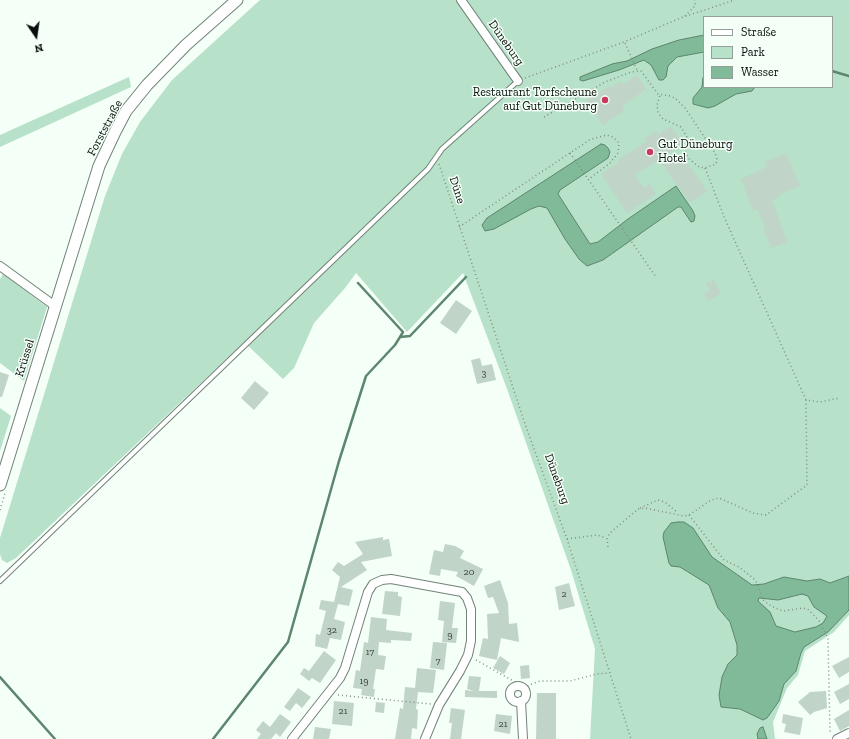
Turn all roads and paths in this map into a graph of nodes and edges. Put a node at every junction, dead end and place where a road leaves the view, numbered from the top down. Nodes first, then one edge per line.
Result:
1 (236, 0) edge
2 (461, 0) edge
3 (695, 0) edge
4 (735, 0) edge
5 (683, 17) junction
6 (624, 42) junction
7 (637, 70) junction
8 (518, 81) junction
9 (660, 95) junction
10 (544, 117) dead end
11 (570, 153) junction
12 (435, 159) junction
13 (705, 168) junction
14 (588, 179) junction
15 (460, 227) junction
16 (0, 266) edge
17 (656, 277) dead end
18 (55, 306) junction
19 (840, 398) dead end
20 (806, 400) junction
21 (3, 488) edge
22 (638, 509) junction
23 (0, 510) edge
24 (680, 514) junction
25 (689, 515) junction
26 (607, 538) junction
27 (567, 539) junction
28 (608, 547) dead end
29 (0, 581) edge
30 (468, 655) junction
31 (610, 673) junction
32 (520, 687) junction
33 (327, 694) junction
34 (521, 701) junction
35 (439, 705) junction
36 (849, 734) edge
37 (292, 739) edge
38 (425, 739) edge
39 (523, 739) edge
40 (631, 739) edge
41 (830, 739) edge
42 (837, 739) edge

1 - 18 street, Forststraße
2 - 8 street, Düneburg
3 - 5 path
4 - 5 path
5 - 6 path
6 - 7 path
6 - 8 path
7 - 9 path
7 - 10 path
8 - 12 lane
9 - 13 path
9 - 13 path
11 - 14 path
11 - 14 path
11 - 15 path
12 - 15 path, Düne
12 - 29 lane
13 - 20 path
14 - 17 path
15 - 27 path, Düneburg
16 - 18 street
18 - 21 street, Krüssel
19 - 20 path
20 - 25 path
21 - 23 path
22 - 24 path
22 - 24 path
22 - 26 path
24 - 25 path
25 - 41 path
26 - 27 path
26 - 28 path
27 - 31 path, Düneburg
30 - 32 path
30 - 33 street
30 - 35 street
31 - 32 path
31 - 40 path, Düneburg
32 - 34 street
32 - 34 street
33 - 35 path
33 - 37 street
34 - 39 street
35 - 38 street
36 - 42 street

